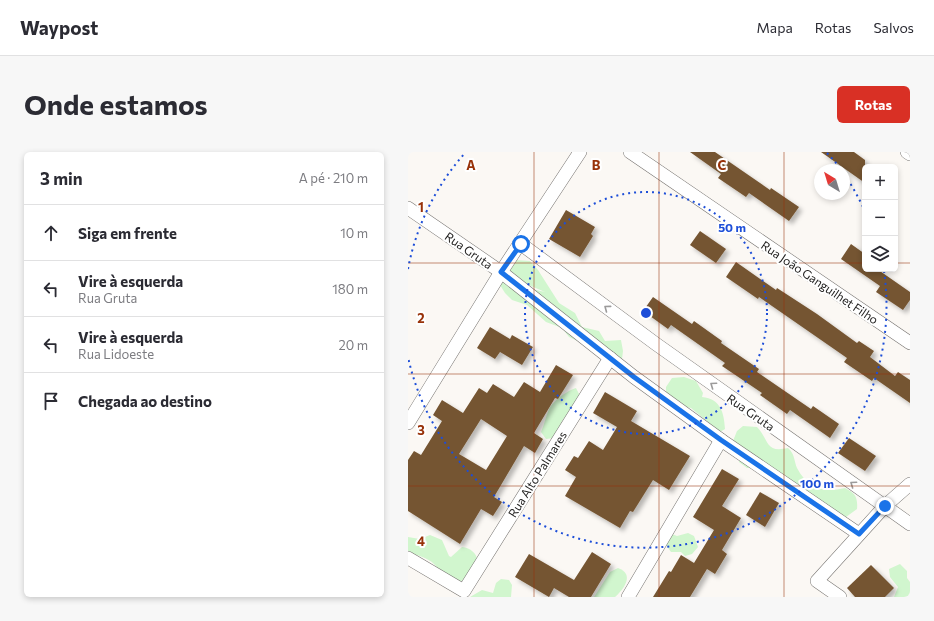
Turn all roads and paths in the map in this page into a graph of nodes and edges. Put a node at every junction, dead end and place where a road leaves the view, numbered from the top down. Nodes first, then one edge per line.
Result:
1 (580, 152) edge
2 (630, 152) edge
3 (907, 152) edge
4 (910, 154) edge
5 (408, 208) edge
6 (521, 244) junction
7 (501, 272) junction
8 (910, 343) edge
9 (610, 358) junction
10 (408, 422) edge
11 (721, 440) junction
12 (910, 484) edge
13 (885, 506) junction
14 (910, 524) edge
15 (859, 534) junction
16 (408, 558) edge
17 (628, 597) edge
18 (840, 597) edge

1 - 6 street
2 - 8 street, Rua João Ganguilhet Filho
3 - 4 street
5 - 7 street, Rua Gruta
6 - 7 street
13 -> 6 street, Rua Gruta
7 - 9 street, Rua Gruta
7 - 10 street
9 - 11 street, Rua Gruta
9 - 16 street, Rua Alto Palmares
11 - 15 street, Rua Gruta
11 - 17 street
12 - 13 street
13 - 14 street, Rua Gruta
13 - 15 street
15 - 18 street

